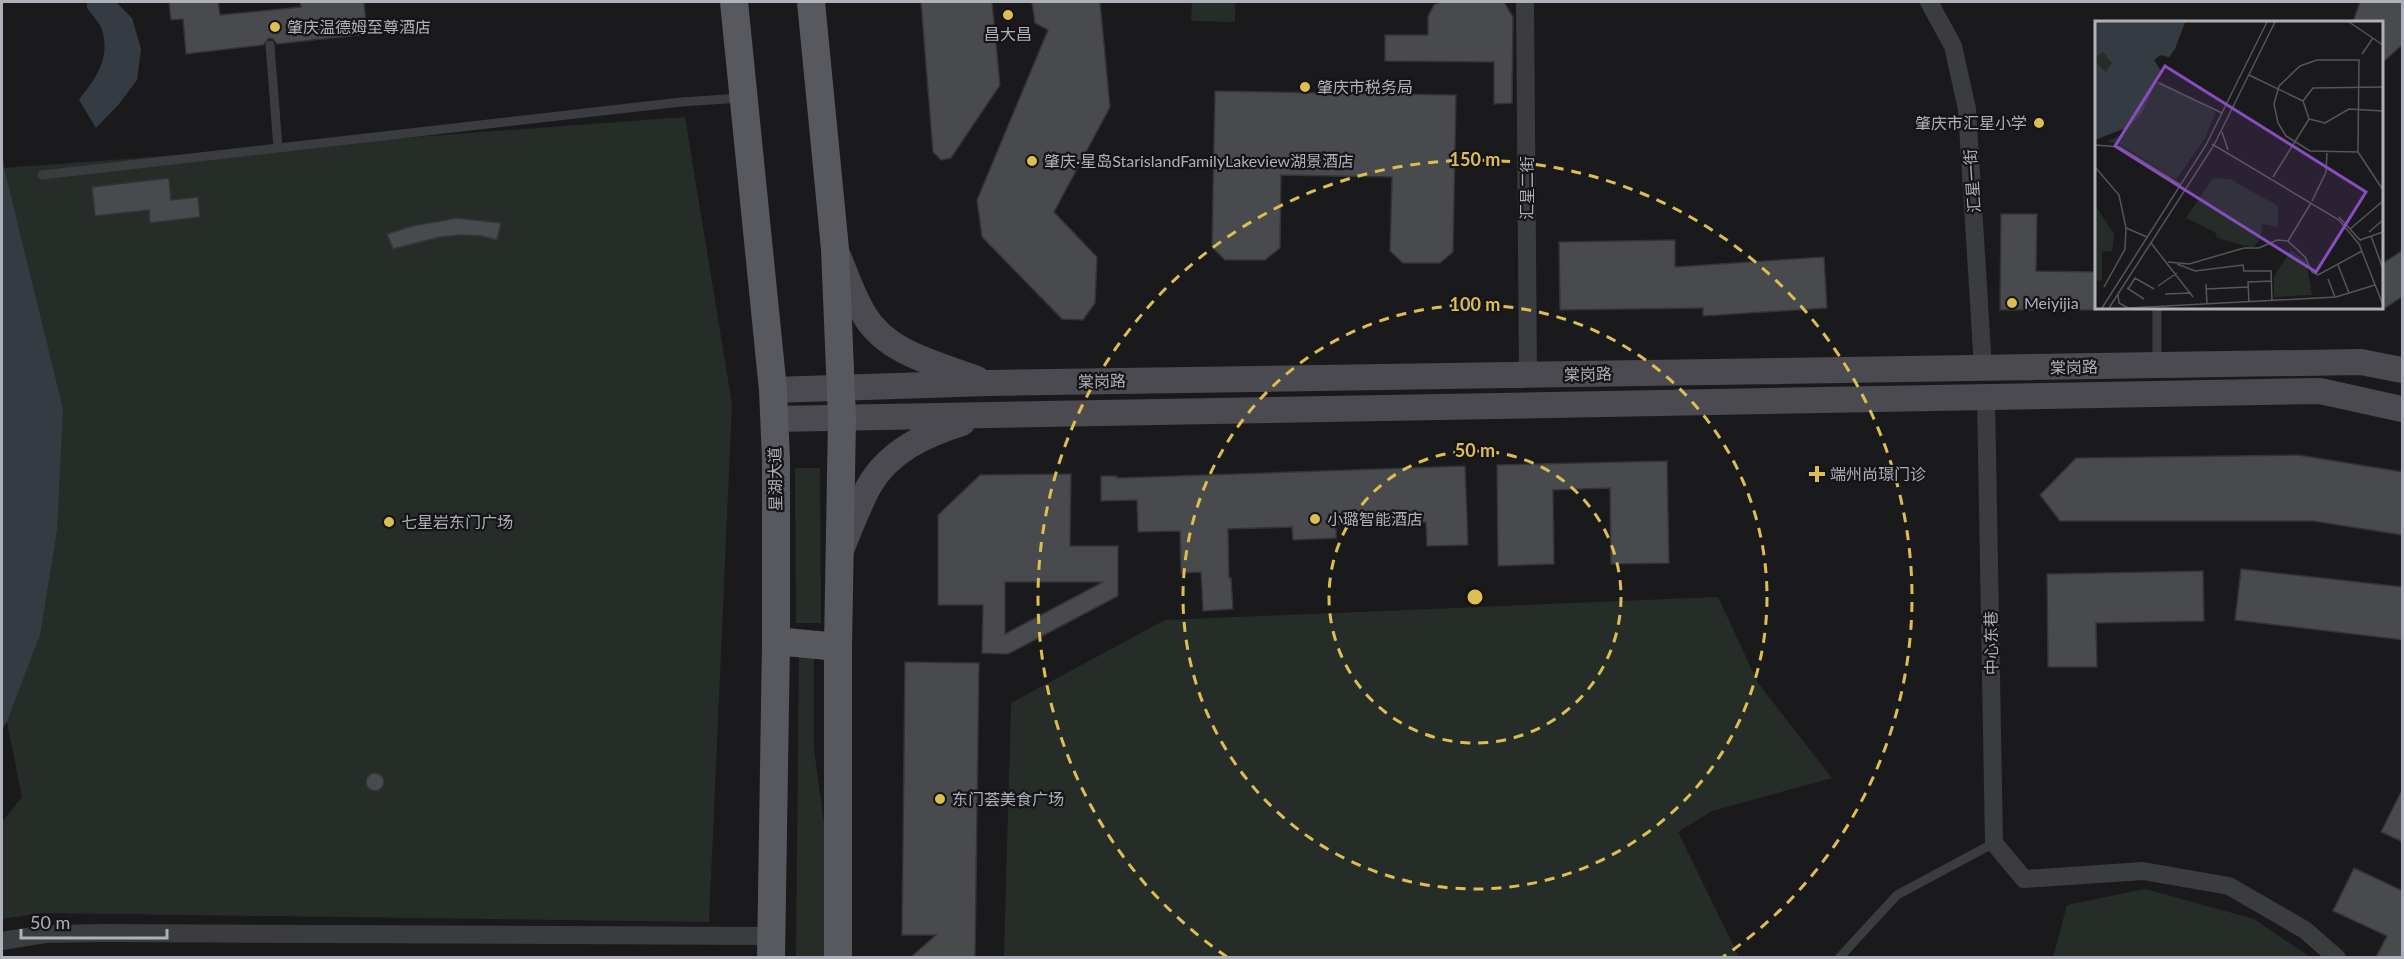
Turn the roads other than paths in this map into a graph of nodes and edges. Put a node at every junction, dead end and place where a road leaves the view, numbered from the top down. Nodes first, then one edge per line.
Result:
1 (734, 2) edge
2 (811, 2) edge
3 (1525, 2) edge
4 (1929, 2) edge
5 (270, 45) dead end
6 (743, 98) junction
7 (278, 147) junction
8 (42, 174) dead end
9 (835, 249) junction
10 (2157, 309) edge
11 (2403, 350) edge
12 (2361, 362) junction
13 (2324, 363) junction
14 (2157, 365) junction
15 (1983, 368) junction
16 (2403, 370) edge
17 (1528, 375) junction
18 (1335, 378) junction
19 (988, 383) junction
20 (841, 388) junction
21 (772, 390) junction
22 (2320, 391) junction
23 (1986, 397) junction
24 (1335, 409) junction
25 (2403, 409) edge
26 (989, 415) junction
27 (842, 418) junction
28 (774, 419) junction
29 (840, 553) junction
30 (776, 641) junction
31 (838, 647) junction
32 (1994, 843) junction
33 (2, 941) edge
34 (771, 947) edge
35 (838, 957) edge
36 (1839, 957) edge
37 (2337, 957) edge

1 - 6 main road, 星湖大道
2 - 9 main road
3 - 17 street, 汇星二街
4 - 15 street, 汇星一街
5 - 7 lane
6 - 7 lane
6 - 21 main road, 星湖大道
7 - 8 lane
9 - 19 main road
9 - 20 main road
10 - 14 lane
11 - 12 main road
12 - 13 main road, 棠岗路
12 - 16 main road, 棠岗路
13 - 14 main road, 棠岗路
13 - 22 main road
14 - 15 main road, 棠岗路
15 - 17 main road, 棠岗路
17 - 18 main road, 棠岗路
18 - 19 main road, 棠岗路
18 - 24 main road
19 - 20 main road, 棠岗路
20 - 21 main road, 棠岗路
20 - 27 main road
21 - 28 main road, 星湖大道
22 - 23 main road, 棠岗路
22 - 25 main road, 棠岗路
23 - 24 main road, 棠岗路
23 - 32 street, 中心东巷
24 - 26 main road, 棠岗路
26 - 27 main road, 棠岗路
26 - 29 main road
27 - 28 main road, 棠岗路
27 - 29 main road
28 - 30 main road, 星湖大道
29 - 31 main road
30 - 31 main road
30 - 34 main road, 星湖大道
31 - 35 main road
32 - 36 lane
32 - 37 street
33 - 34 street

